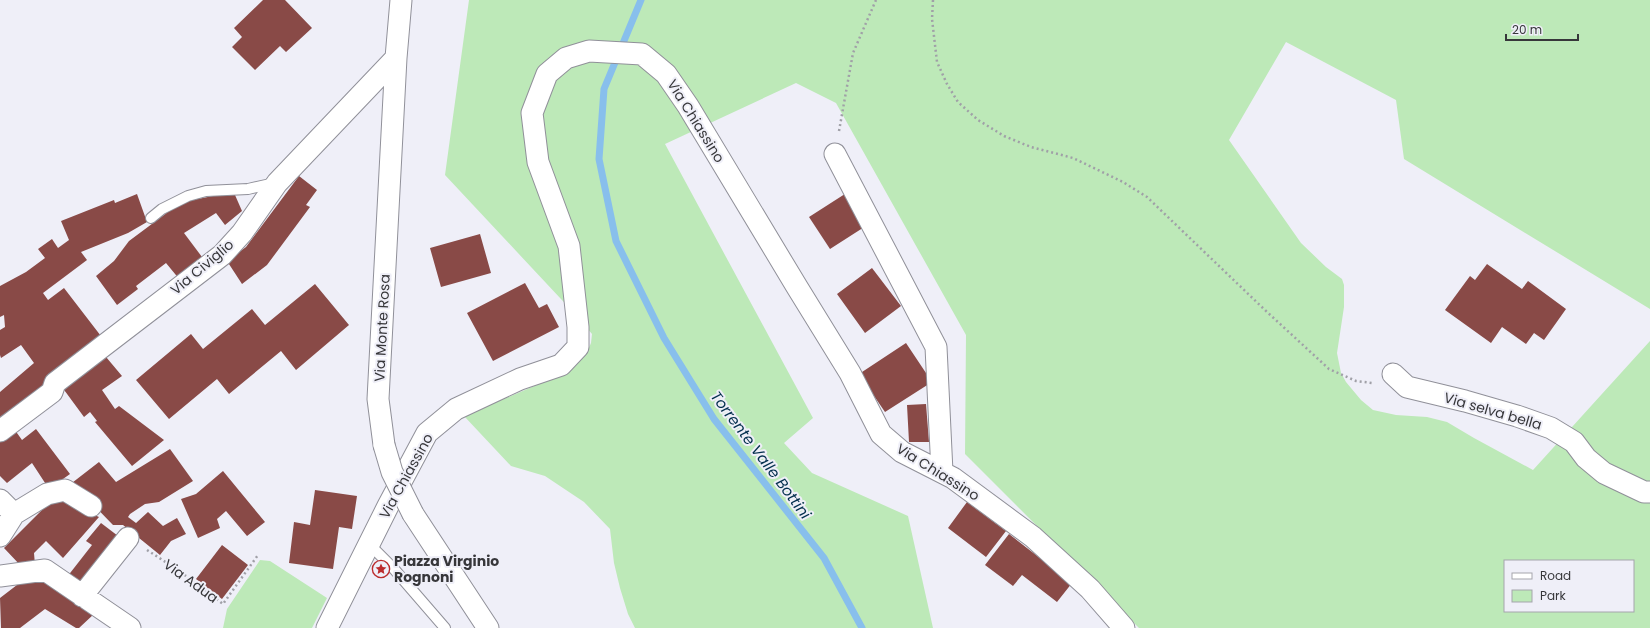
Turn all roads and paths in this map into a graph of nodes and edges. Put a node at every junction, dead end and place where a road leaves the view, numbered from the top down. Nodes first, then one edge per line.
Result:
1 (401, 0) edge
2 (876, 0) edge
3 (933, 0) edge
4 (396, 58) junction
5 (835, 154) joint
6 (277, 183) junction
7 (151, 218) dead end
8 (1400, 380) joint
9 (0, 431) edge
10 (942, 472) junction
11 (1650, 492) edge
12 (91, 506) dead end
13 (7, 507) edge
14 (0, 536) edge
15 (128, 538) joint
16 (369, 544) junction
17 (258, 555) dead end
18 (0, 576) edge
19 (82, 596) junction
20 (130, 628) edge
21 (327, 628) edge
22 (445, 628) edge
23 (488, 628) edge
24 (1124, 628) edge

1 - 4 street, Via Monte Rosa
2 - 5 path
3 - 8 path
4 - 6 street, Via Civiglio
4 - 23 street, Via Monte Rosa, bridge
5 - 10 street
6 - 7 lane
6 - 9 street, Via Civiglio
8 - 11 street, Via selva bella
10 - 16 street, Via Chiassino
10 - 24 street, Via Chiassino
12 - 13 street
13 - 14 street
15 - 17 path, Via Adua
15 - 19 street
16 - 21 street
16 - 22 lane
18 - 19 street
19 - 20 street

